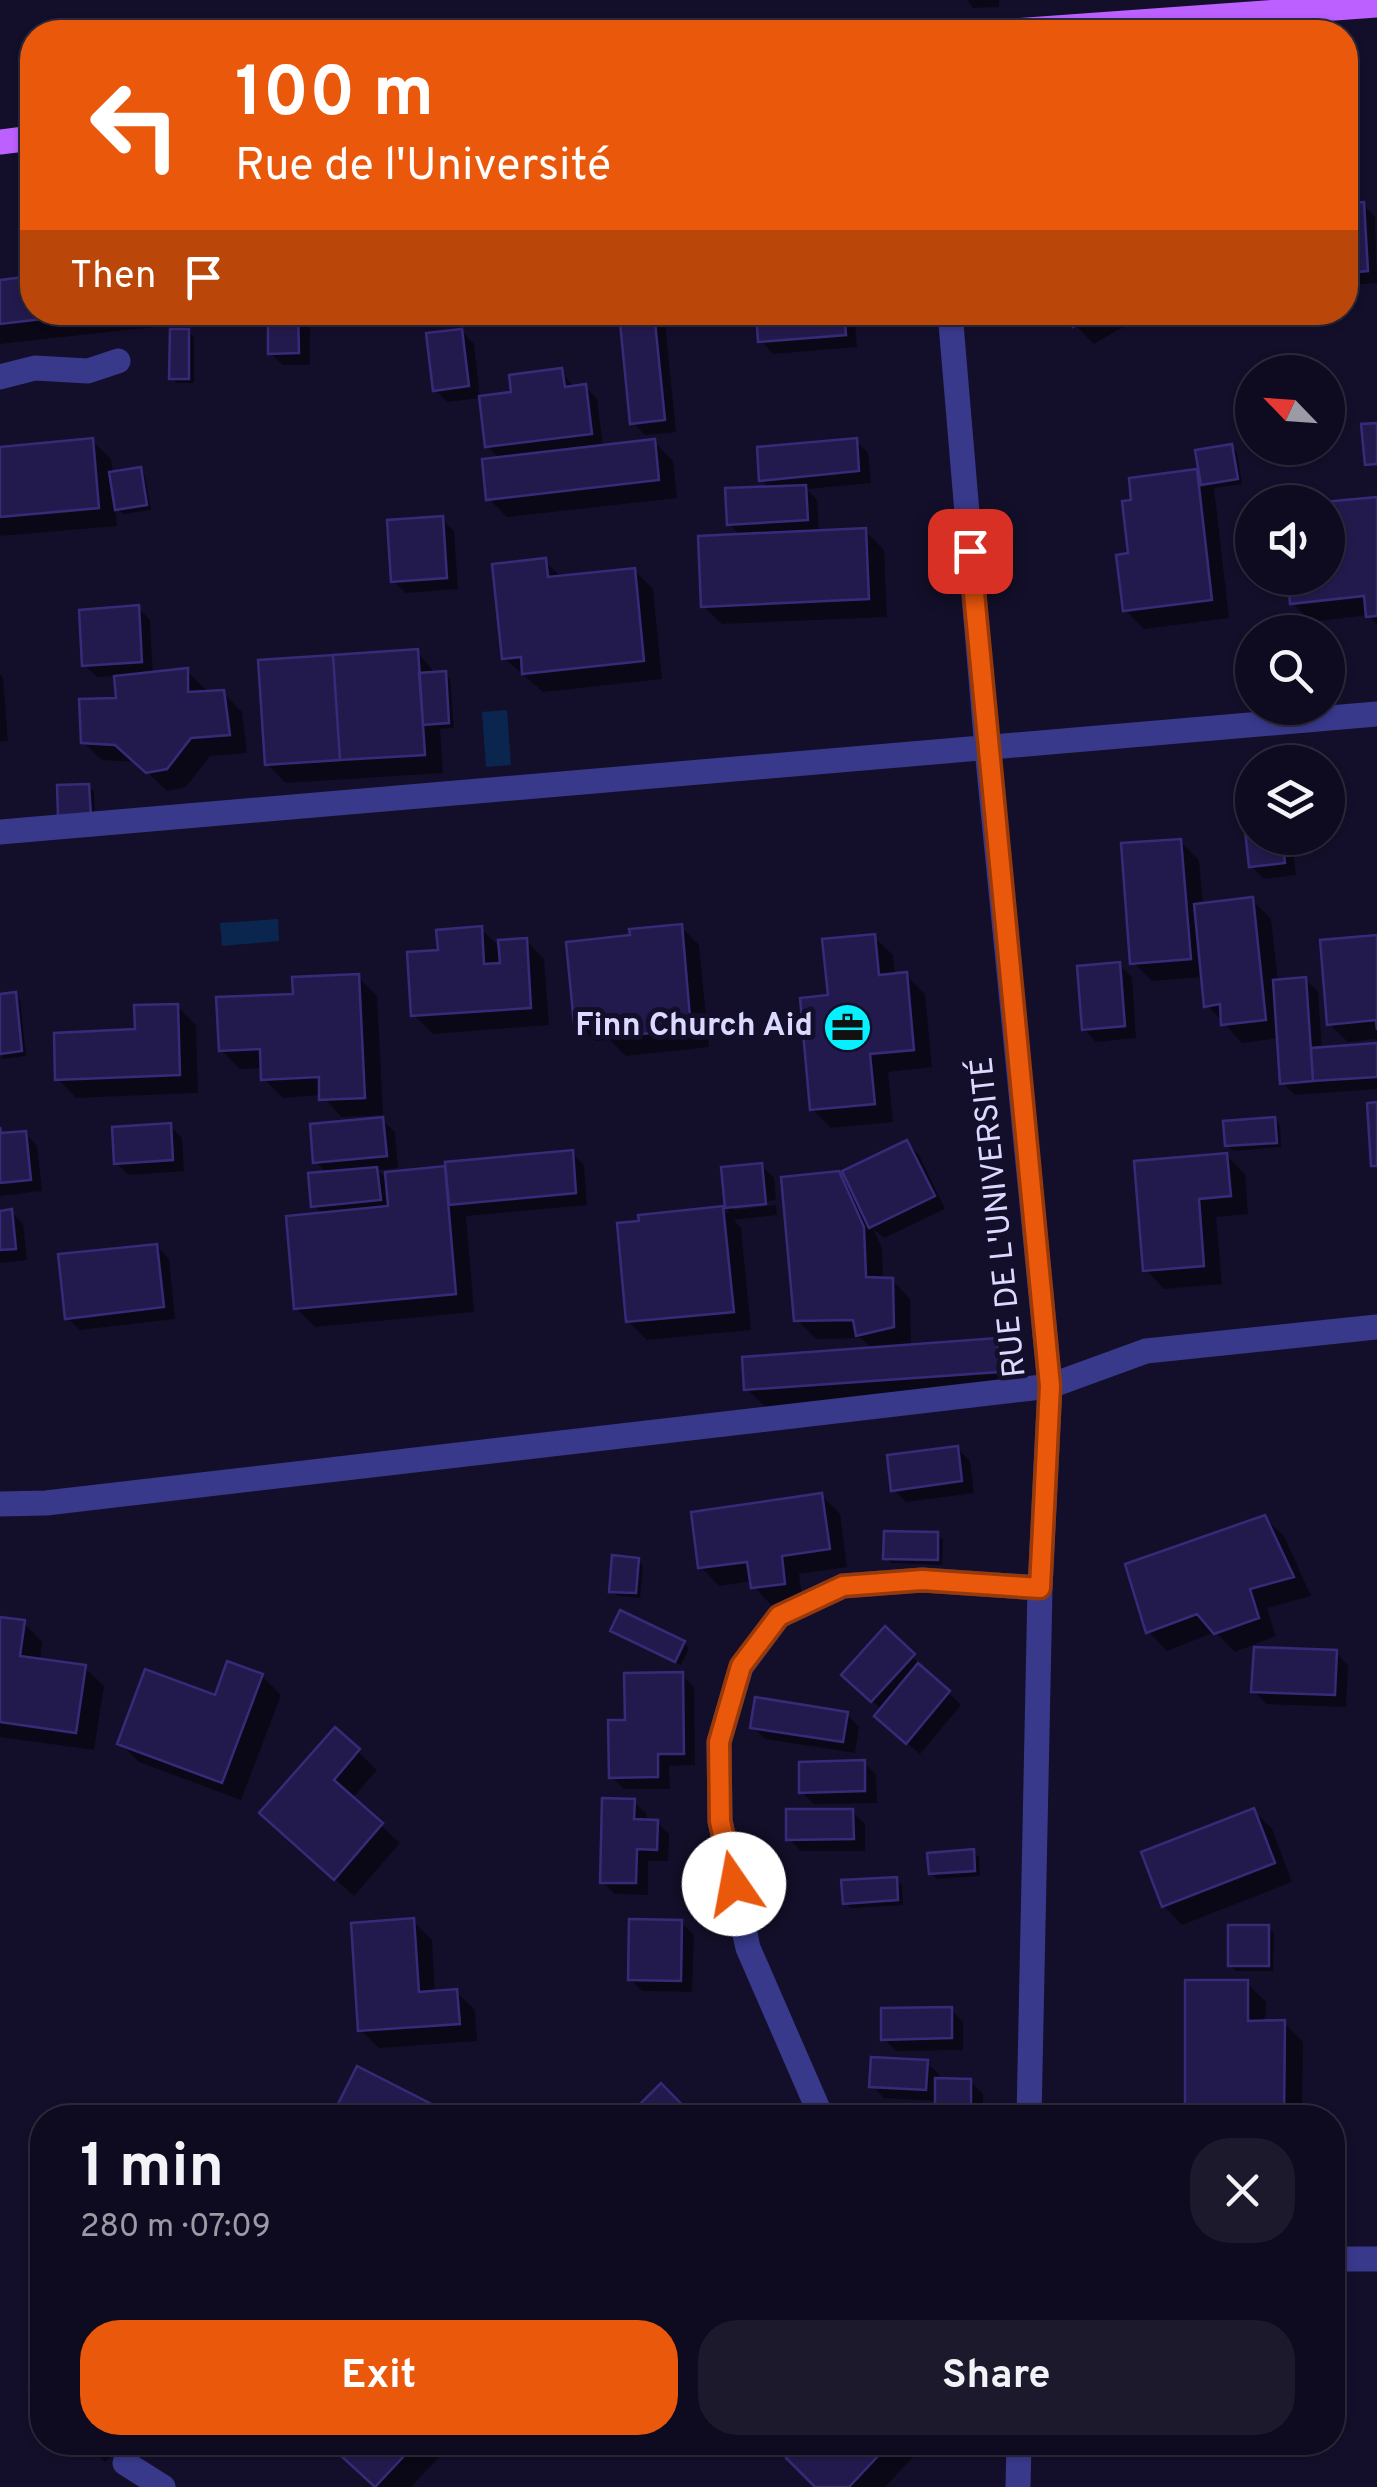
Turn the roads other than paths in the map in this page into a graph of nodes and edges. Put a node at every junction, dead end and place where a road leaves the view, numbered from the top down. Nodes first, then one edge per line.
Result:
1 (1377, 5) edge
2 (1166, 20) edge
3 (951, 325) edge
4 (118, 361) dead end
5 (0, 376) edge
6 (1377, 714) edge
7 (987, 750) junction
8 (0, 832) edge
9 (1377, 1327) edge
10 (1050, 1386) junction
11 (0, 1504) edge
12 (1040, 1588) junction
13 (816, 2105) edge
14 (1029, 2105) edge
15 (1345, 2259) edge
16 (1377, 2259) edge
17 (1019, 2455) edge
18 (125, 2463) dead end
19 (163, 2487) edge
20 (1018, 2487) edge

1 - 2 main road
3 - 7 street, RUE DE L'UNIVERSITÉ
4 - 5 street
6 - 7 street
7 - 8 street
7 - 10 street, RUE DE L'UNIVERSITÉ
9 - 10 street
10 - 11 street
10 - 12 street, RUE DE L'UNIVERSITÉ
12 - 13 street
12 - 14 street, RUE DE L'UNIVERSITÉ
15 - 16 street
17 - 20 street
18 - 19 street

